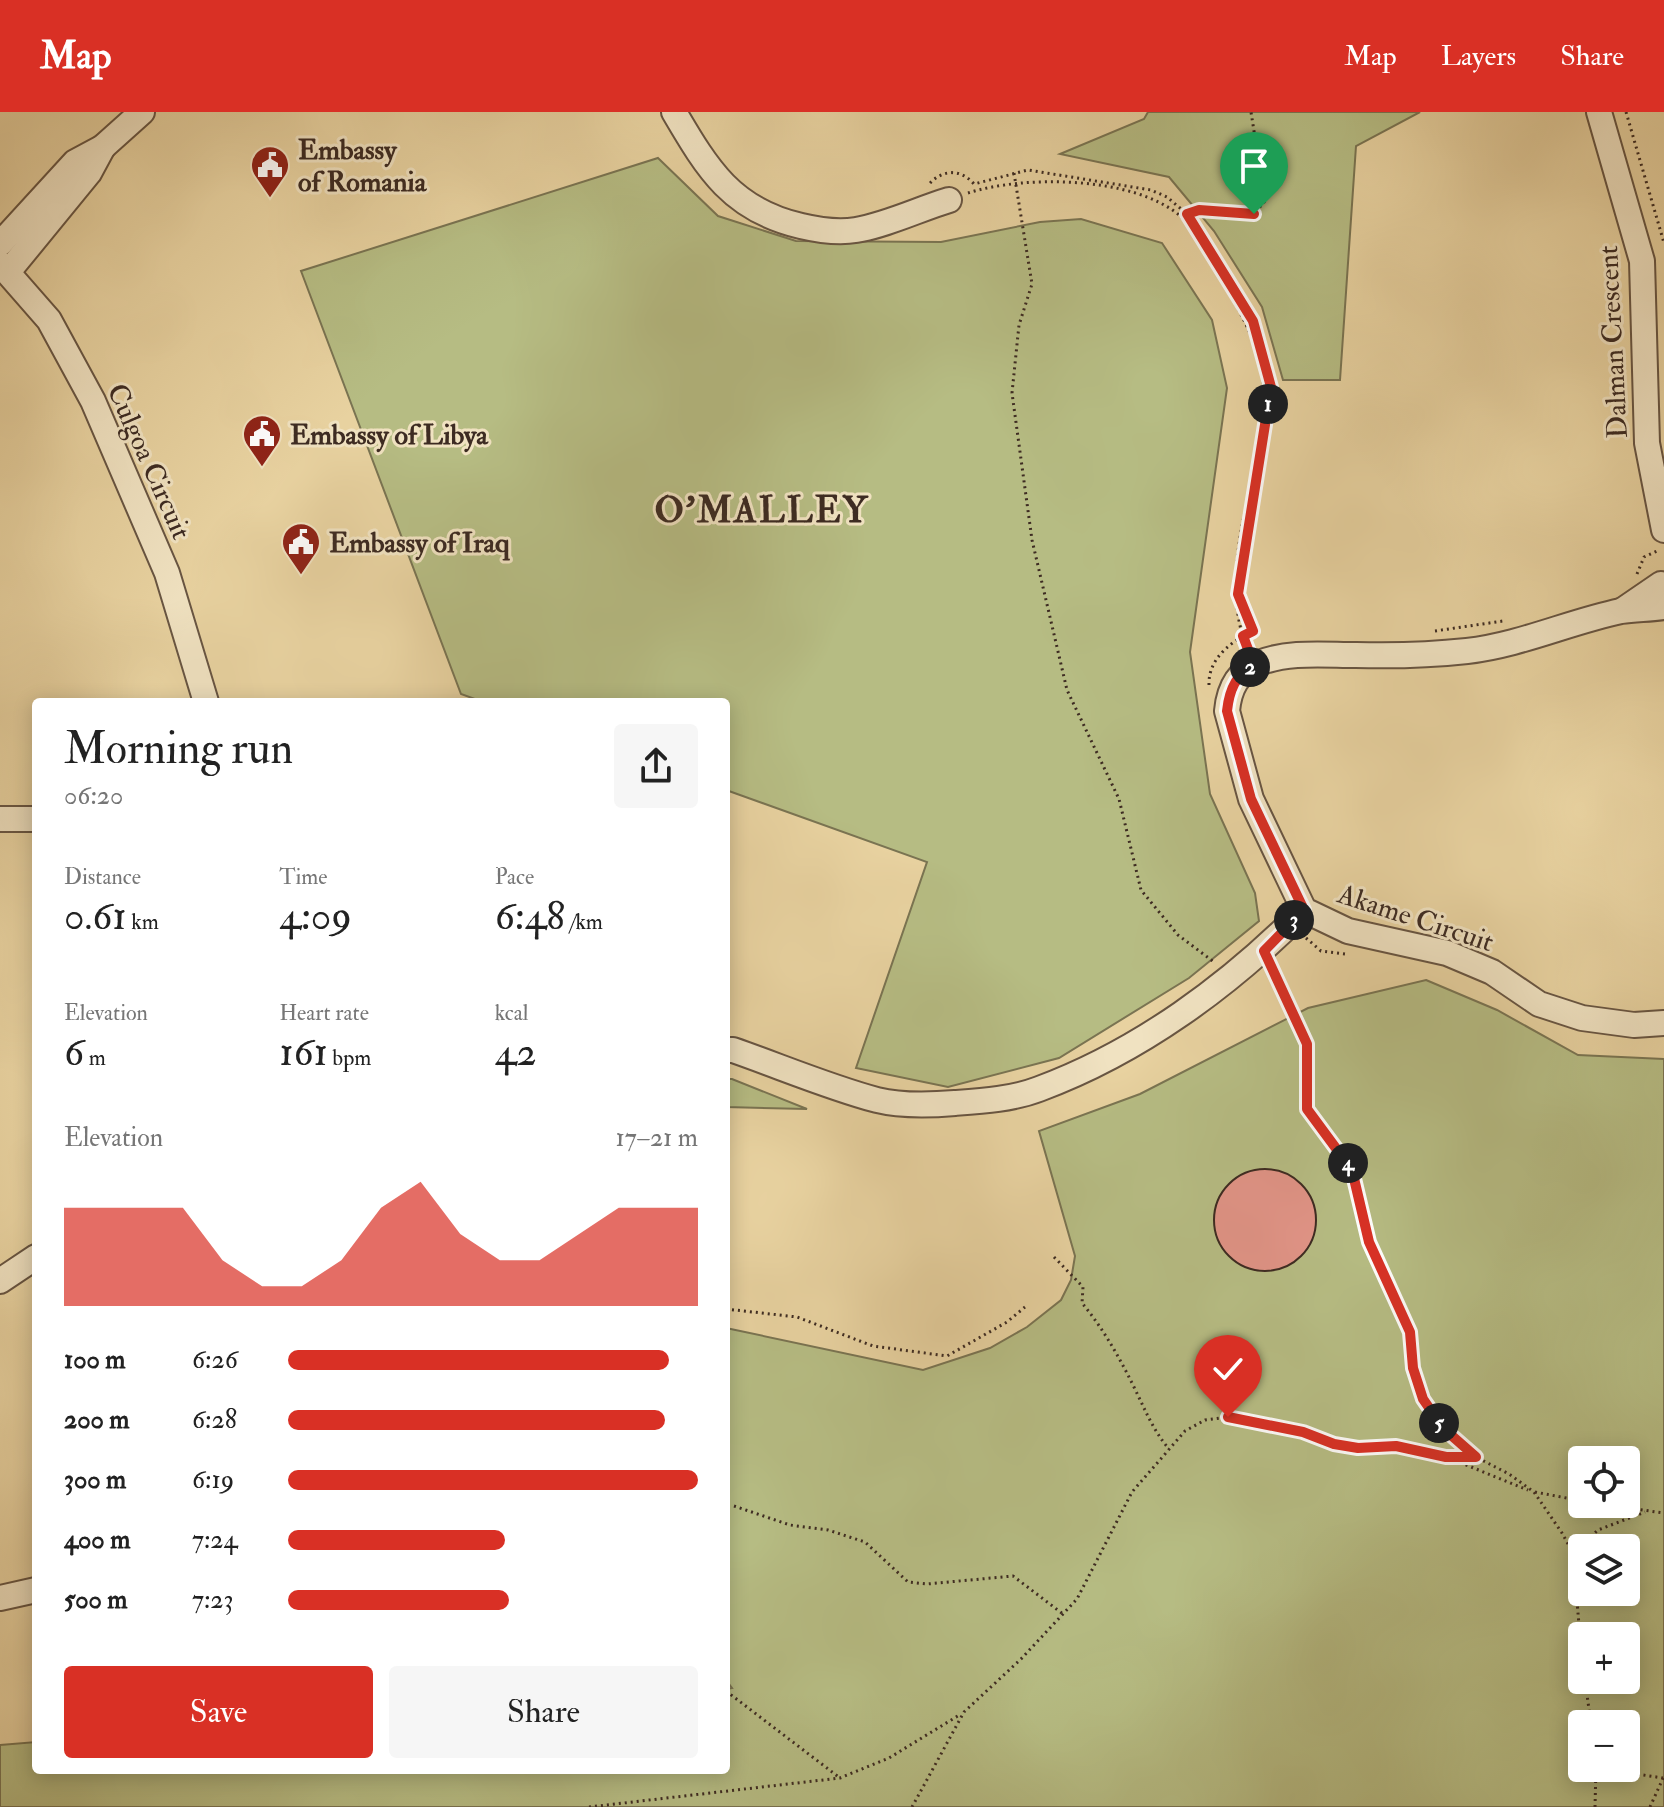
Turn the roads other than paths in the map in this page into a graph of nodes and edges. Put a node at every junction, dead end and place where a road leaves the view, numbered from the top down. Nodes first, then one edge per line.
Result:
1 (142, 112) edge
2 (674, 112) edge
3 (1599, 112) edge
4 (103, 147) junction
5 (949, 200) road end
6 (0, 244) edge
7 (1653, 258) edge
8 (4, 268) edge
9 (1664, 526) edge
10 (1663, 590) edge
11 (205, 698) edge
12 (0, 819) edge
13 (32, 819) edge
14 (1297, 917) junction
15 (1664, 1023) edge
16 (730, 1049) edge
17 (32, 1260) edge
18 (0, 1281) edge
19 (32, 1591) edge
20 (0, 1598) edge

1 - 4 street
2 - 5 street
3 - 7 street, Dalman Crescent
4 - 6 street
4 - 8 street
7 - 9 street, Dalman Crescent
8 - 11 street, Culgoa Circuit
10 - 14 street, Akame Circuit
12 - 13 street
14 - 15 street, Akame Circuit
14 - 16 street
17 - 18 street
19 - 20 street

